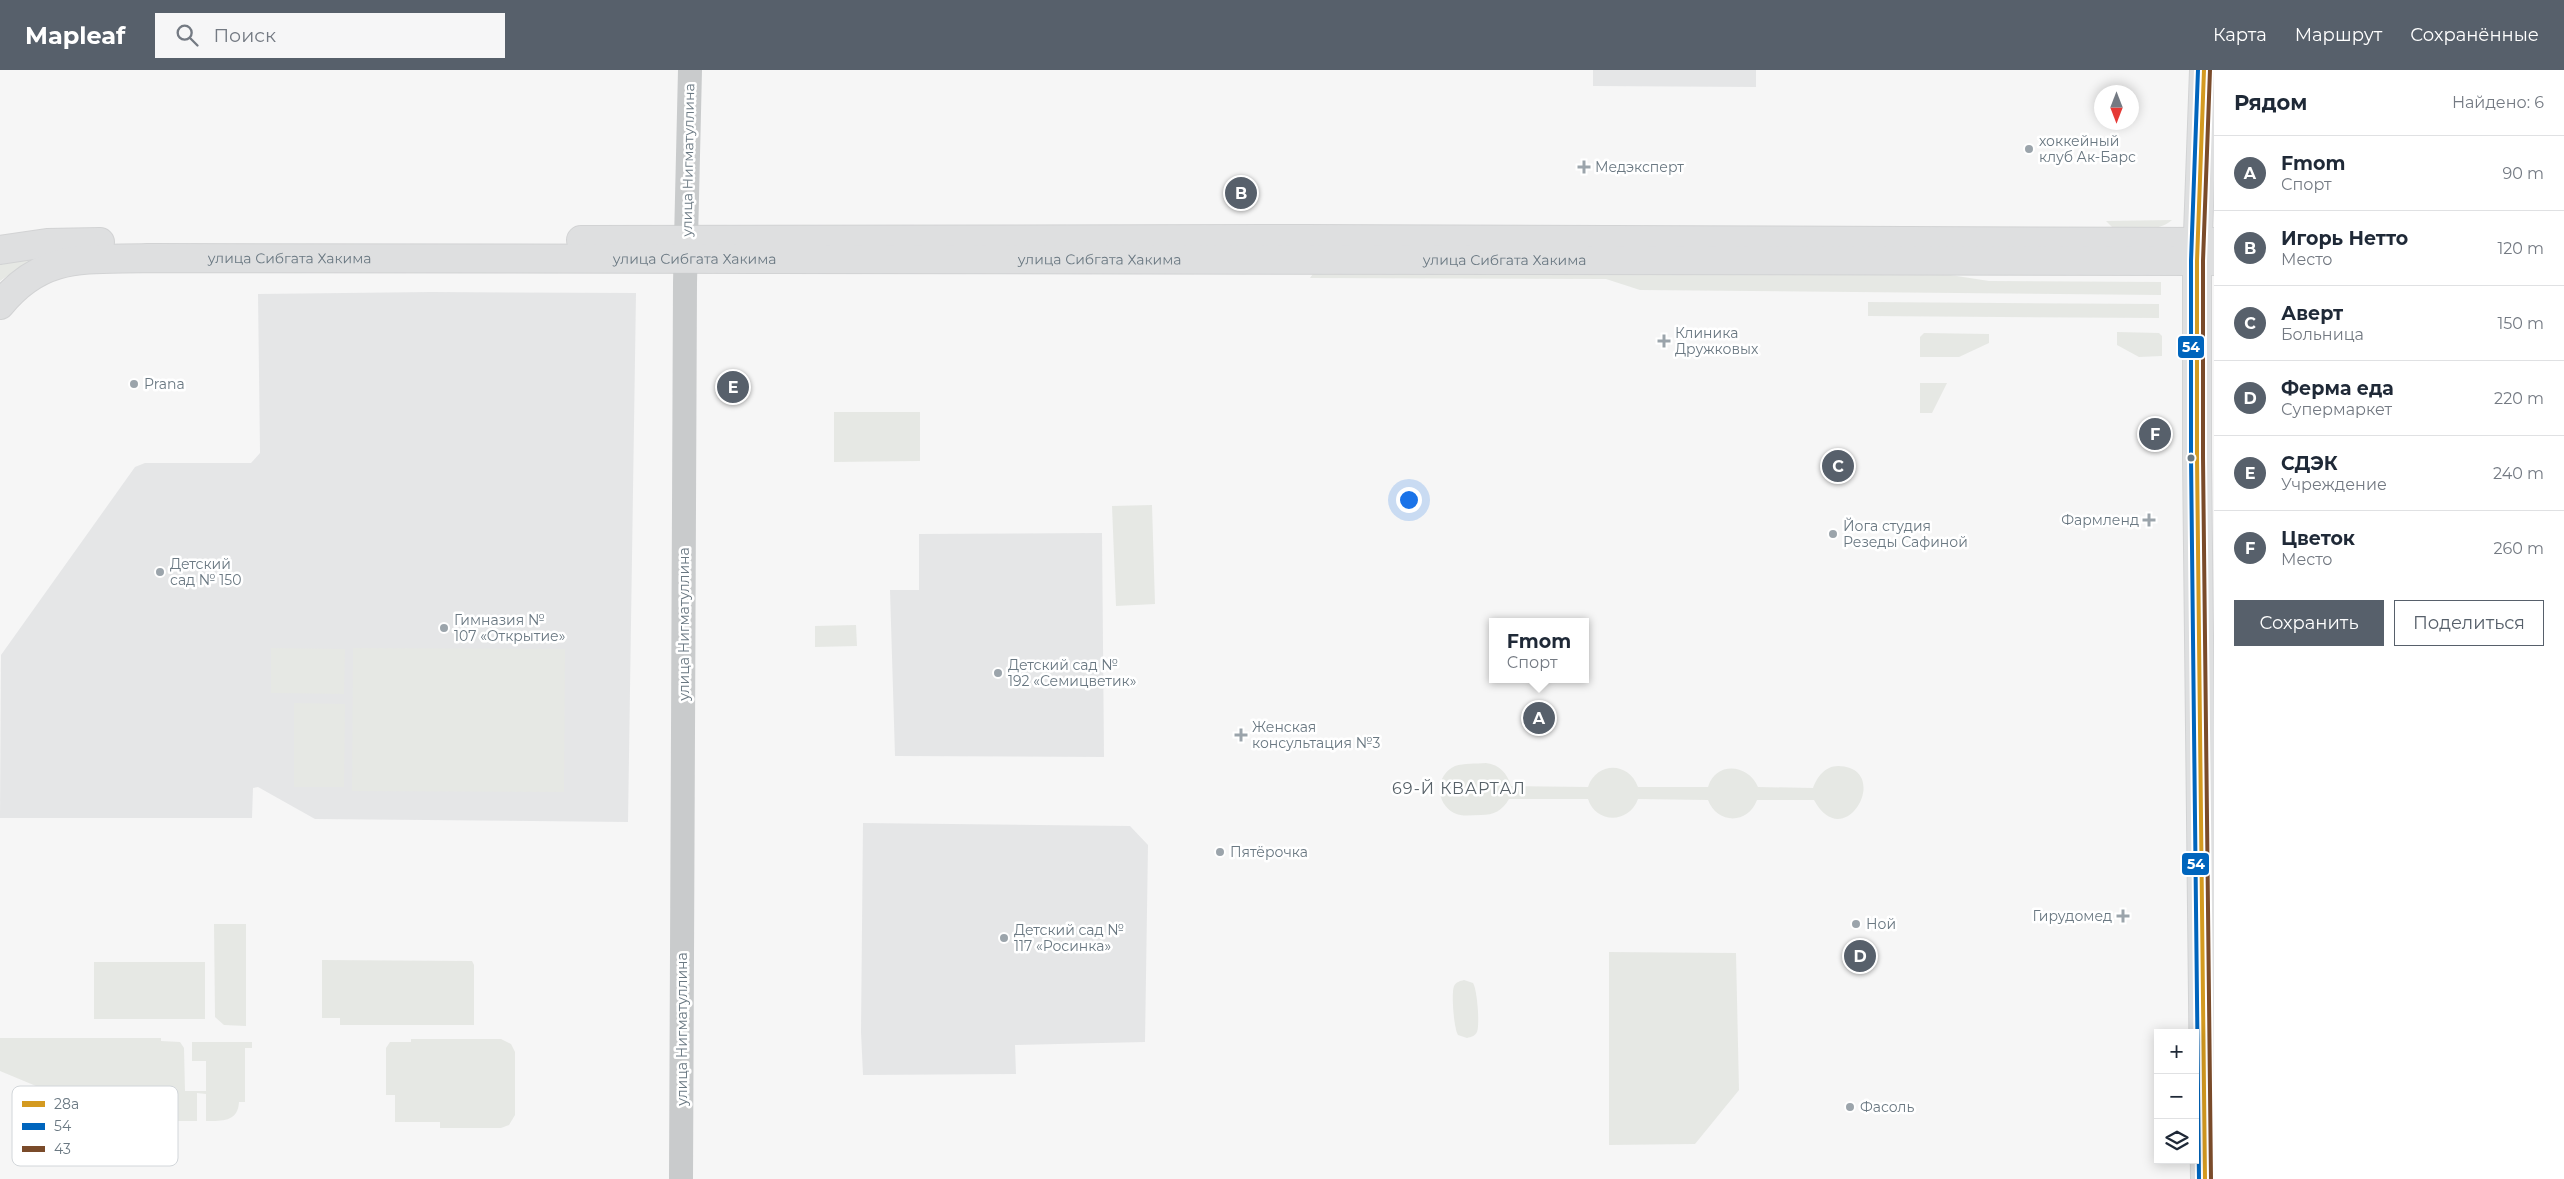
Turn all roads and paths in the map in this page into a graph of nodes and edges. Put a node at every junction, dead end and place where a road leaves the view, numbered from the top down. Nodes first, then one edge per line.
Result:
1 (690, 70) edge
2 (2204, 70) edge
3 (685, 249) junction
4 (0, 250) edge
5 (2206, 251) edge
6 (0, 305) edge
7 (2206, 659) edge
8 (681, 1179) edge
9 (2205, 1179) edge

1 - 3 street, улица Нигматуллина
2 - 5 main road
3 - 4 main road, улица Сибгата Хакима
3 - 5 main road, улица Сибгата Хакима
3 - 6 main road, улица Сибгата Хакима
3 - 8 street, улица Нигматуллина
5 - 7 main road
7 - 9 main road

